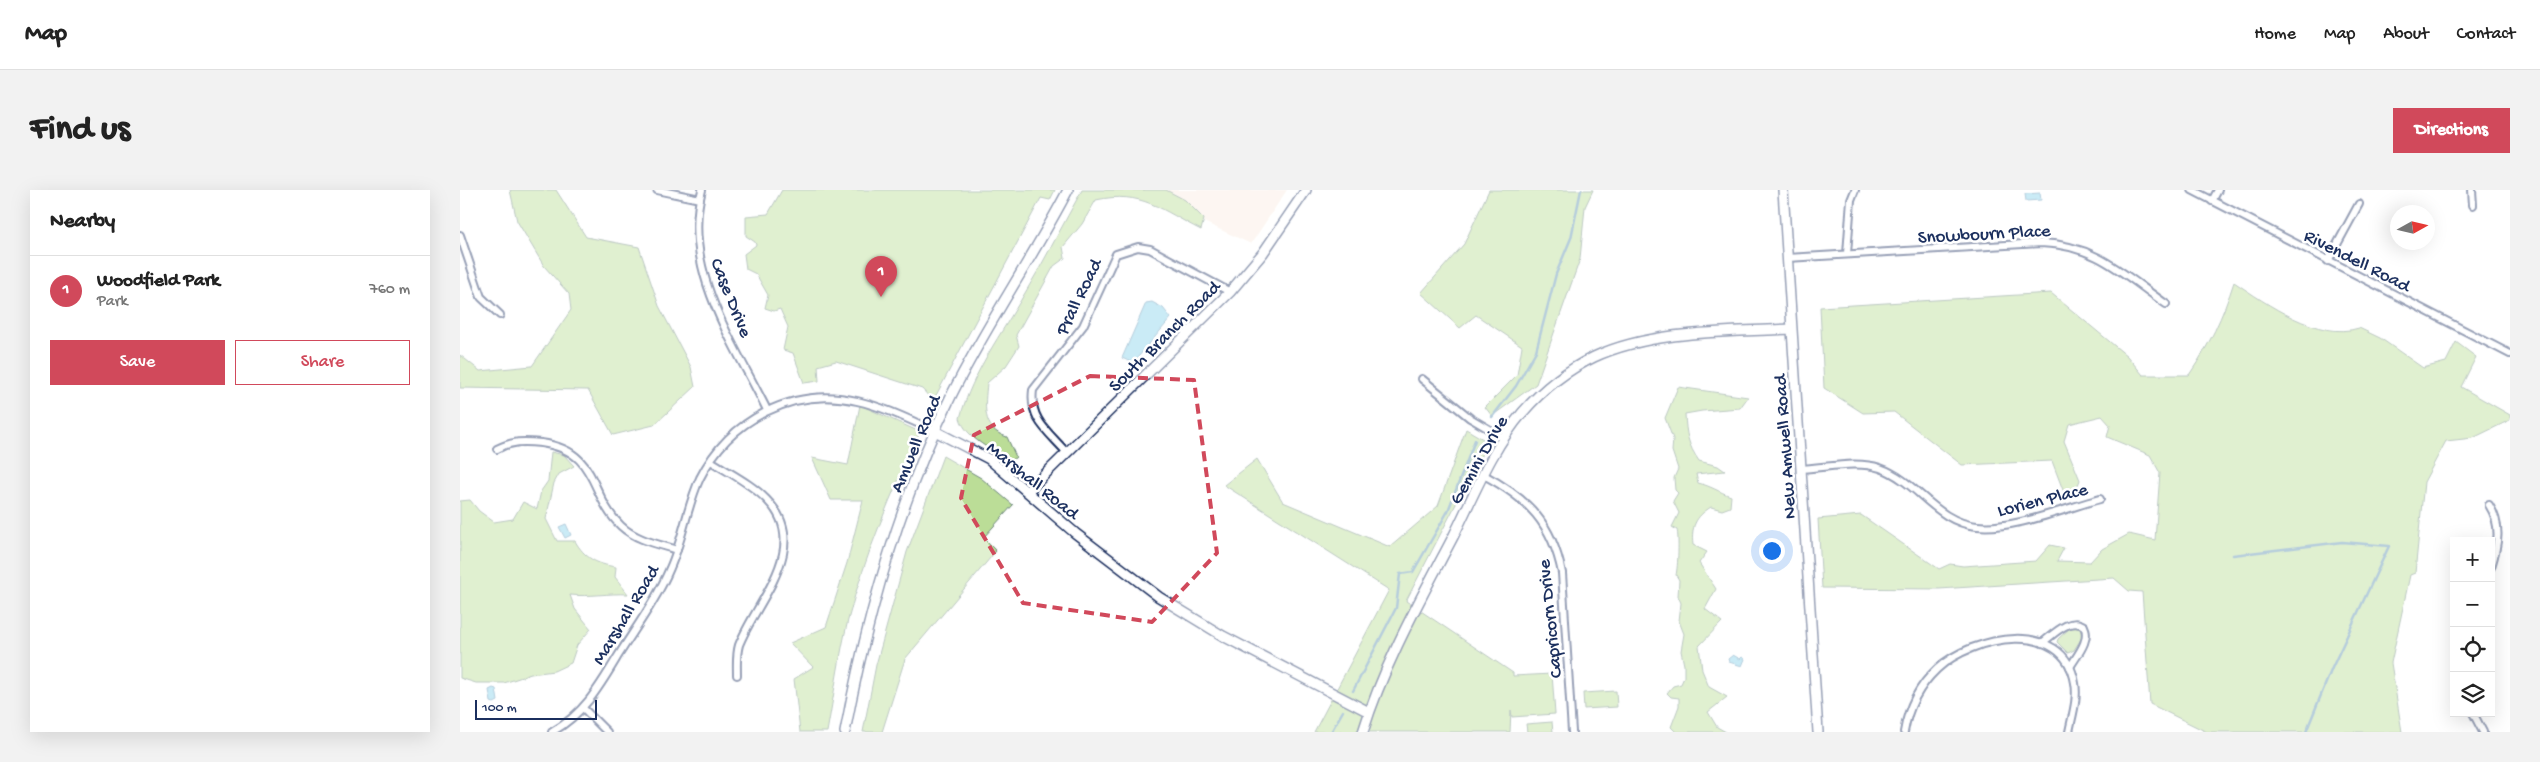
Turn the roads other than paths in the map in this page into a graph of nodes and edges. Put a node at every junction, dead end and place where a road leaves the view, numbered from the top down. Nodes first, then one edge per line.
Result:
1 (657, 190) edge
2 (702, 190) edge
3 (1068, 190) edge
4 (1306, 190) edge
5 (1783, 190) edge
6 (1855, 190) edge
7 (2192, 190) edge
8 (2218, 190) edge
9 (2472, 190) edge
10 (700, 198) junction
11 (2212, 201) junction
12 (2359, 204) dead end
13 (2472, 205) dead end
14 (460, 235) edge
15 (1847, 254) junction
16 (1787, 258) junction
17 (2328, 260) junction
18 (1230, 292) junction
19 (2166, 304) dead end
20 (500, 315) dead end
21 (1791, 329) junction
22 (2510, 354) edge
23 (1422, 379) dead end
24 (767, 410) junction
25 (935, 431) junction
26 (1504, 438) junction
27 (497, 449) dead end
28 (1067, 453) junction
29 (711, 461) junction
30 (1800, 469) junction
31 (1484, 475) junction
32 (1028, 492) junction
33 (2100, 499) dead end
34 (2489, 505) dead end
35 (677, 550) junction
36 (2495, 550) edge
37 (2042, 643) junction
38 (2070, 667) junction
39 (737, 676) dead end
40 (584, 709) junction
41 (1369, 712) junction
42 (2475, 717) edge
43 (552, 732) edge
44 (607, 732) edge
45 (844, 732) edge
46 (1363, 732) edge
47 (1572, 732) edge
48 (1818, 732) edge
49 (1904, 732) edge
50 (2069, 732) edge
51 (2483, 732) edge

1 - 10 street
2 - 10 street, Case Drive
3 - 25 street, Amwell Road
4 - 18 street, South Branch Road
5 - 16 street, New Amwell Road
6 - 15 street
7 - 11 street, Rivendell Road
8 - 11 street
9 - 13 street
10 - 24 street, Case Drive
11 - 17 street, Rivendell Road
12 - 17 street
14 - 20 street
15 - 16 street, Snowbourn Place
15 - 19 street, Snowbourn Place
16 - 21 street, New Amwell Road
17 - 22 street, Rivendell Road
18 - 28 street, South Branch Road
18 - 28 street, Prall Road
21 - 26 street, Gemini Drive
21 - 30 street, New Amwell Road
23 - 26 street
24 - 25 street, Marshall Road
24 - 29 street, Marshall Road
25 - 32 street, Marshall Road
25 - 45 street, Amwell Road
26 - 31 street, Gemini Drive
27 - 35 street
28 - 32 street, South Branch Road
29 - 35 street, Marshall Road
29 - 39 street
30 - 33 street, Lorien Place
30 - 48 street, New Amwell Road
31 - 41 street, Gemini Drive
31 - 47 street, Capricorn Drive
32 - 41 street, Marshall Road
34 - 36 street
35 - 40 street, Marshall Road
37 - 38 street
37 - 38 street
37 - 49 street
38 - 50 street
40 - 43 street, Marshall Road
40 - 44 street
41 - 46 street, Gemini Drive
42 - 51 street

